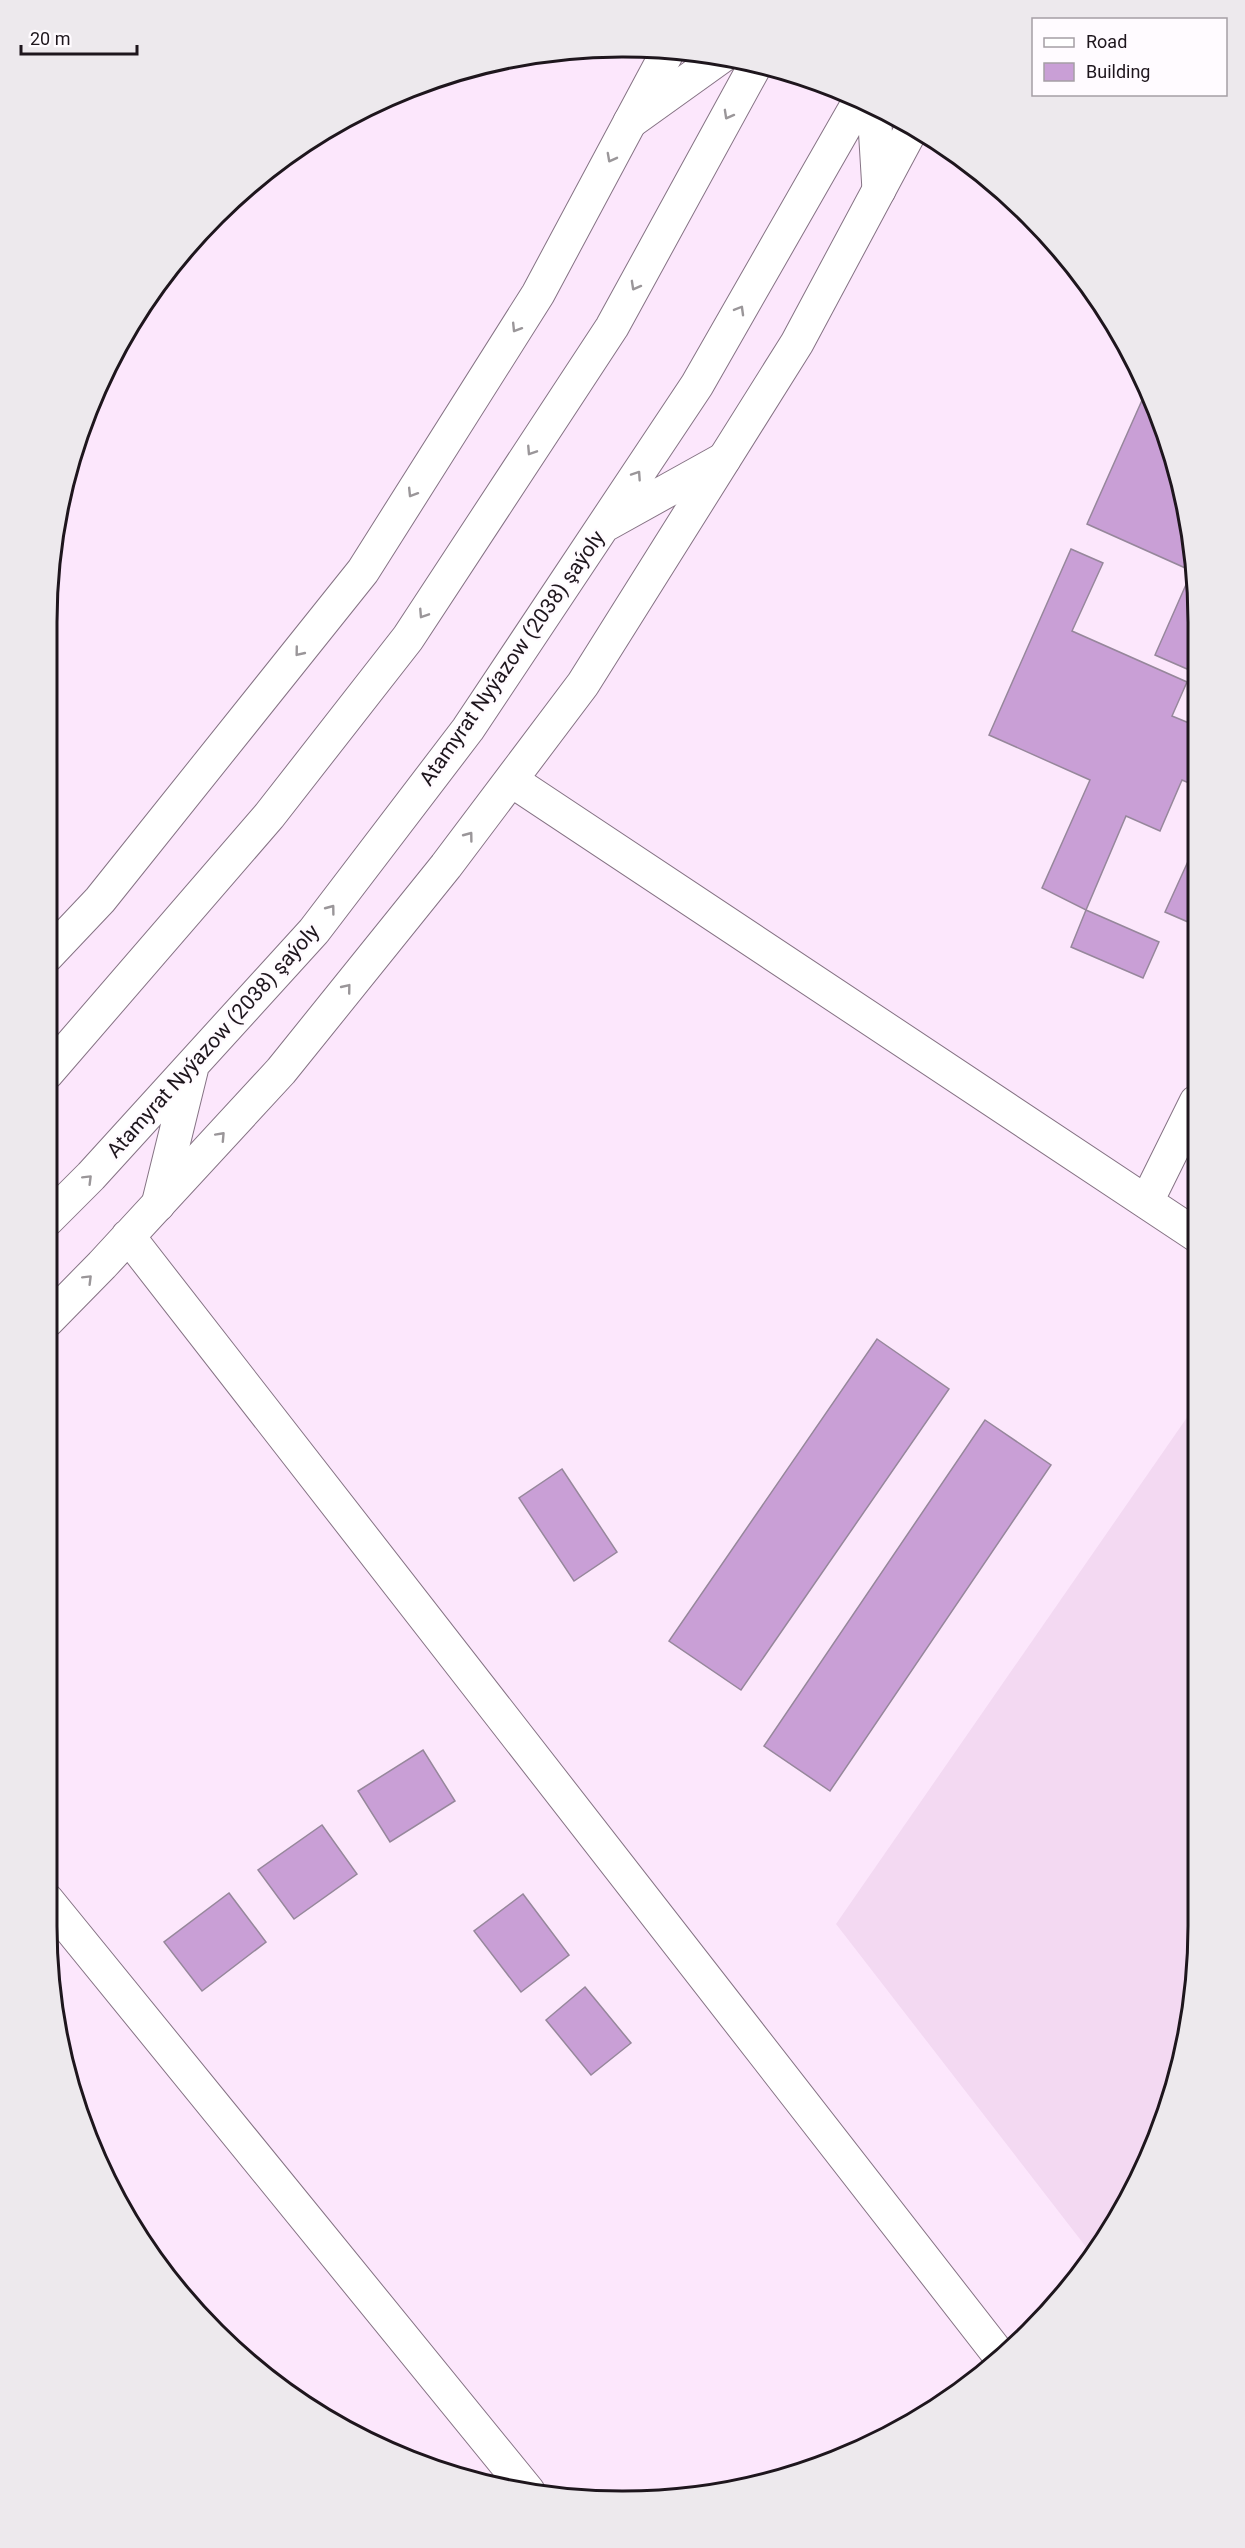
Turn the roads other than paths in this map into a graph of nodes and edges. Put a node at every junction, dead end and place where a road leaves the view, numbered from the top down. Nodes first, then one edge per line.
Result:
1 (664, 59) edge
2 (710, 64) edge
3 (752, 72) edge
4 (856, 107) edge
5 (874, 116) edge
6 (630, 122) junction
7 (908, 135) edge
8 (879, 190) junction
9 (724, 459) junction
10 (602, 526) junction
11 (511, 780) junction
12 (57, 945) edge
13 (57, 1060) edge
14 (193, 1064) junction
15 (1188, 1118) edge
16 (1147, 1201) junction
17 (158, 1205) junction
18 (57, 1209) edge
19 (1188, 1229) edge
20 (128, 1236) junction
21 (57, 1310) edge
22 (57, 1913) edge
23 (996, 2351) edge
24 (520, 2481) edge

1 - 6 street
2 - 6 street
3 -> 13 street
10 -> 4 street, Atamyrat Nyýazow (2038) şaýoly
5 - 8 street
6 -> 12 street
7 - 8 street
8 - 9 street
9 - 10 street
9 - 11 street
14 -> 10 street, Atamyrat Nyýazow (2038) şaýoly
11 - 16 street
17 -> 11 street
14 - 17 street
18 -> 14 street, Atamyrat Nyýazow (2038) şaýoly
15 - 16 street
16 - 19 street
17 - 20 street
21 -> 20 street
20 - 23 street
22 - 24 street

